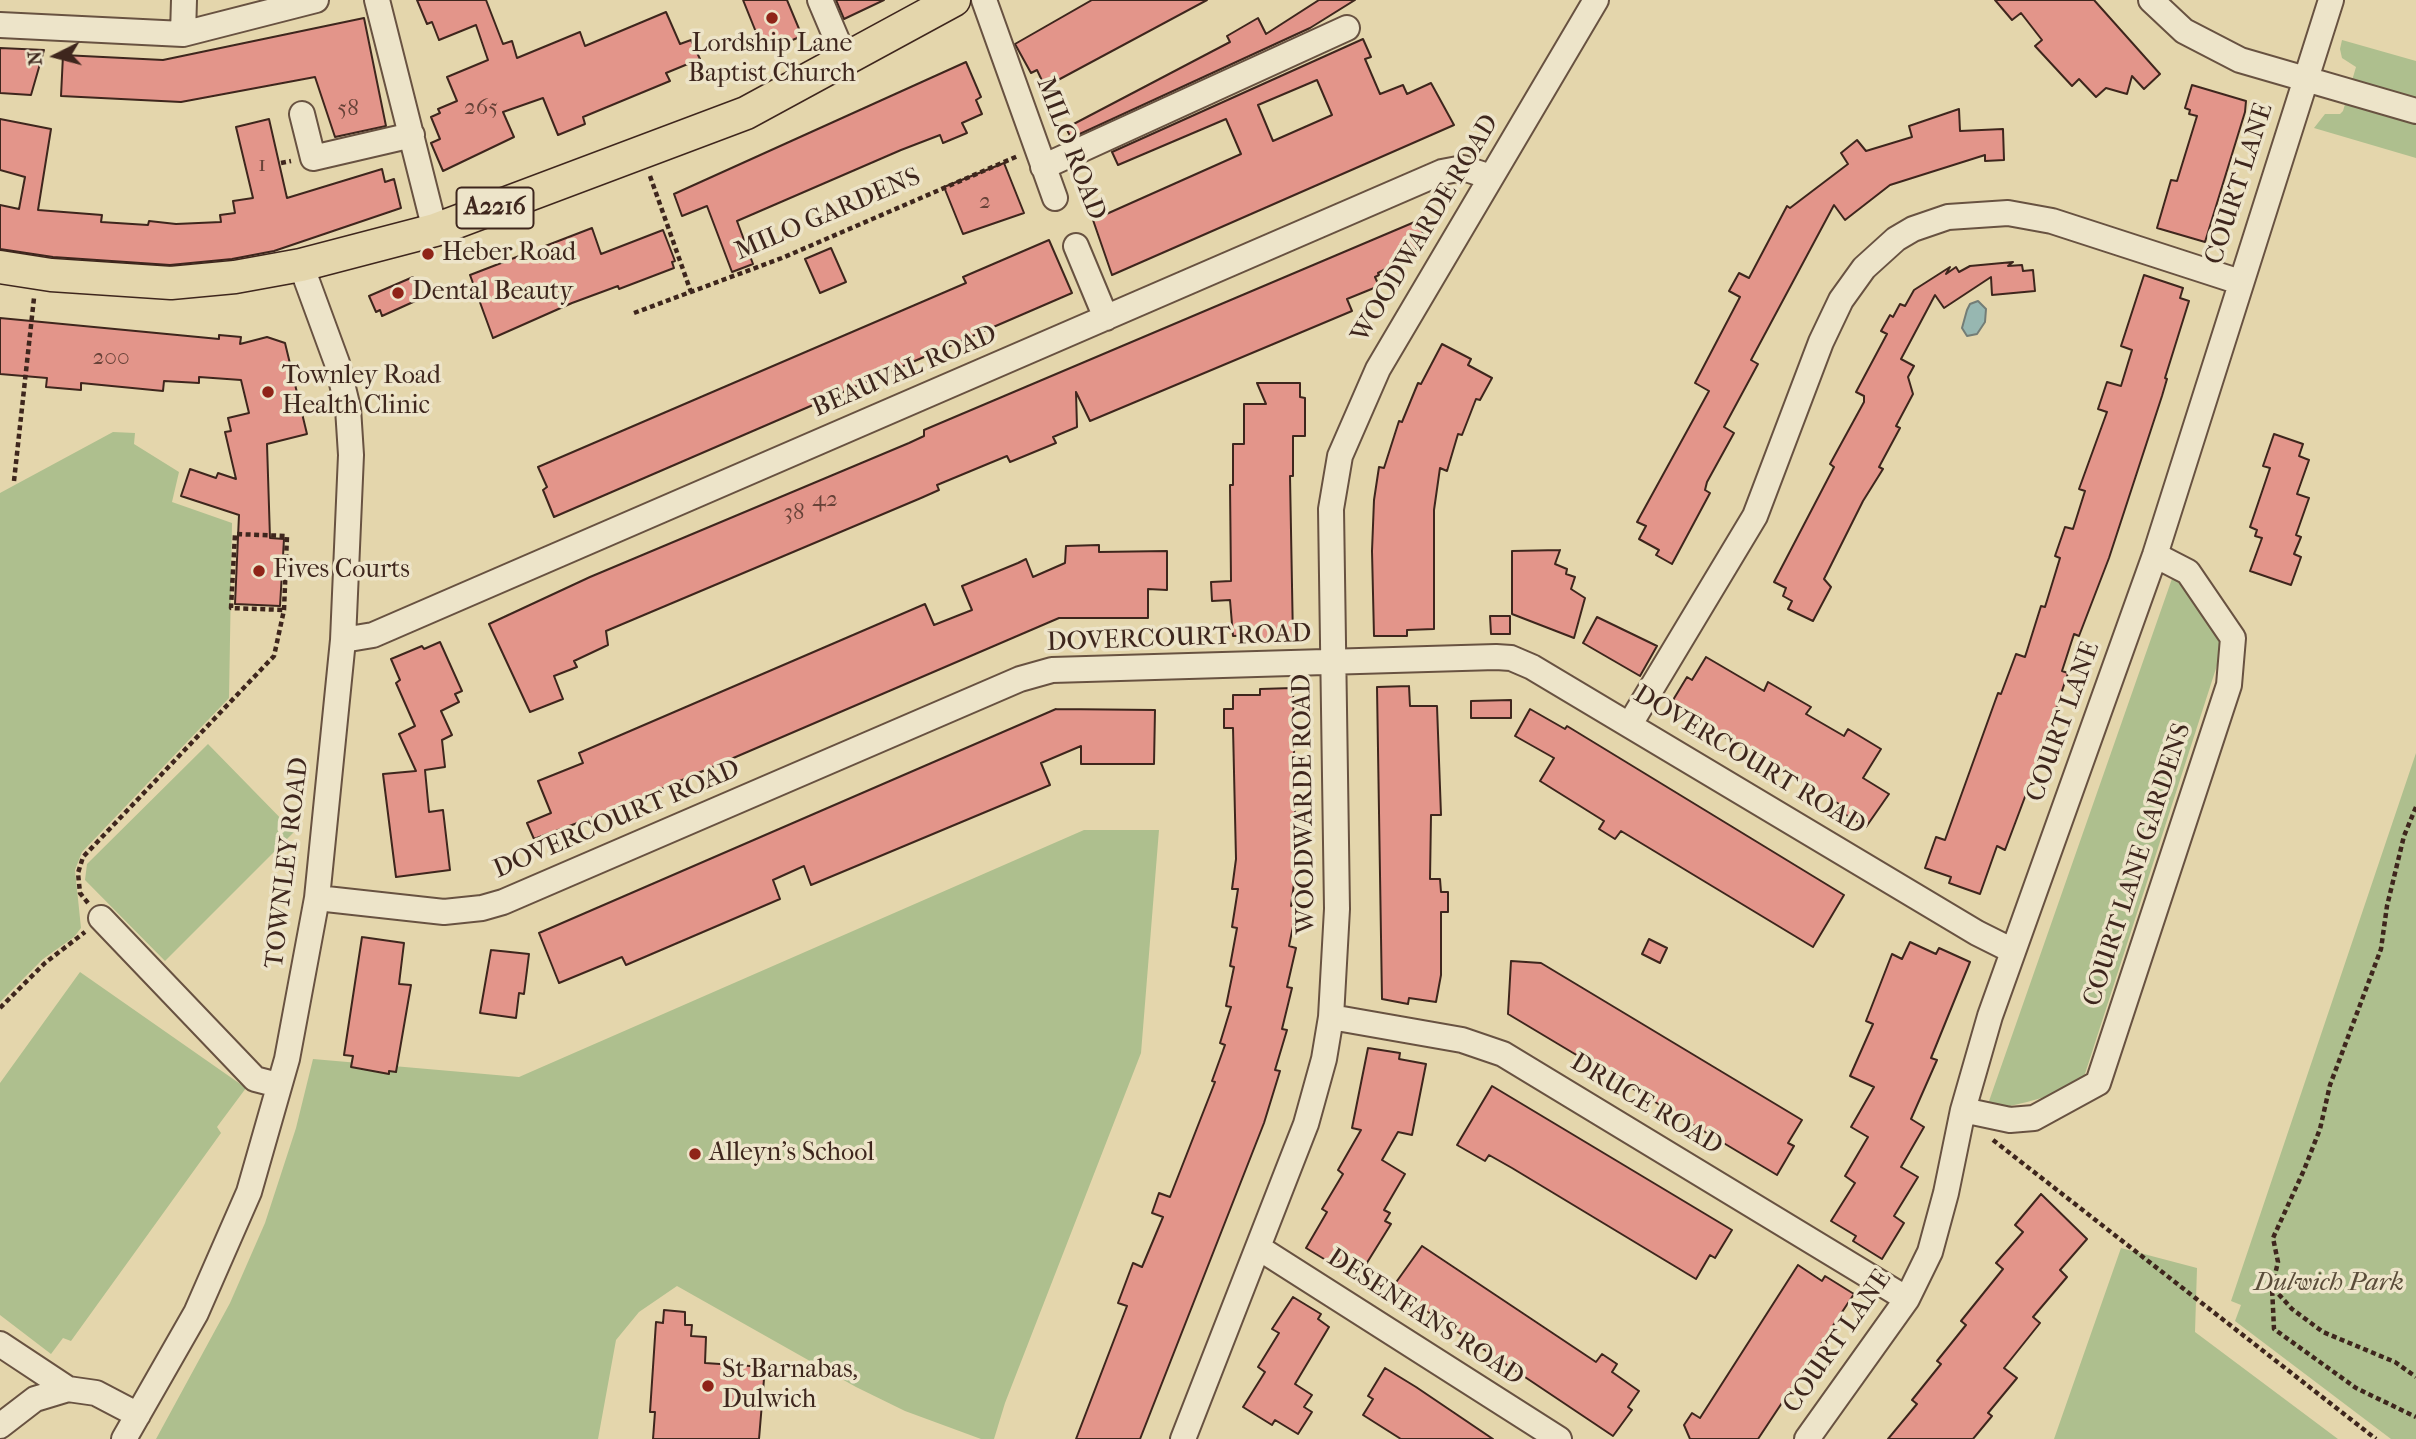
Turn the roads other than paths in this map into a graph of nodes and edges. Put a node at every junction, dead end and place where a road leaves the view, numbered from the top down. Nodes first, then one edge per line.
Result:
1 (184, 0) edge
2 (316, 0) edge
3 (377, 0) edge
4 (820, 0) edge
5 (954, 0) edge
6 (984, 0) edge
7 (1596, 0) edge
8 (2151, 0) edge
9 (2331, 0) edge
10 (0, 24) edge
11 (1347, 28) dead end
12 (183, 34) junction
13 (845, 59) junction
14 (2305, 80) junction
15 (2416, 111) edge
16 (302, 114) dead end
17 (412, 135) junction
18 (1039, 158) junction
19 (1491, 177) junction
20 (1055, 198) dead end
21 (435, 230) junction
22 (1076, 246) dead end
23 (301, 265) junction
24 (0, 267) edge
25 (2240, 282) junction
26 (1107, 318) junction
27 (2155, 555) junction
28 (343, 640) junction
29 (1333, 663) junction
30 (1630, 724) junction
31 (317, 898) junction
32 (101, 918) road end
33 (2014, 951) junction
34 (1331, 1017) junction
35 (278, 1085) junction
36 (1962, 1113) junction
37 (1259, 1248) junction
38 (1908, 1299) junction
39 (0, 1344) edge
40 (68, 1389) junction
41 (138, 1415) junction
42 (0, 1426) edge
43 (124, 1439) edge
44 (1183, 1439) edge
45 (1559, 1439) edge
46 (1807, 1439) edge

1 - 12 street
2 - 12 street
3 - 17 street
4 - 13 street
5 - 13 main road, A2216
6 - 18 street, MILO ROAD
7 - 19 street, WOODWARDE ROAD
8 - 14 street
9 - 14 street, COURT LANE
10 - 12 street
11 - 18 street
13 - 21 main road, A2216
14 - 15 street
14 - 25 street, COURT LANE
16 - 17 street
17 - 21 street
18 - 20 street, MILO ROAD
19 - 26 street, BEAUVAL ROAD
19 - 29 street, WOODWARDE ROAD
21 - 23 main road, A2216
22 - 26 street, MILO ROAD
23 - 24 main road, A2216
23 - 28 street, TOWNLEY ROAD
25 - 27 street, COURT LANE
25 - 30 street
26 - 28 street, BEAUVAL ROAD
27 - 33 street, COURT LANE
27 - 36 street, COURT LANE GARDENS
28 - 31 street, TOWNLEY ROAD
29 - 30 street, DOVERCOURT ROAD
29 - 31 street, DOVERCOURT ROAD
29 - 34 street, WOODWARDE ROAD
30 - 33 street, DOVERCOURT ROAD
31 - 35 street, TOWNLEY ROAD
32 - 35 street
33 - 36 street, COURT LANE
34 - 37 street, WOODWARDE ROAD
34 - 38 street, DRUCE ROAD
35 - 41 street, TOWNLEY ROAD
36 - 38 street, COURT LANE
37 - 44 street, WOODWARDE ROAD
37 - 45 street, DESENFANS ROAD
38 - 46 street, COURT LANE
39 - 40 street
40 - 41 street
40 - 42 street
41 - 43 street, TOWNLEY ROAD

